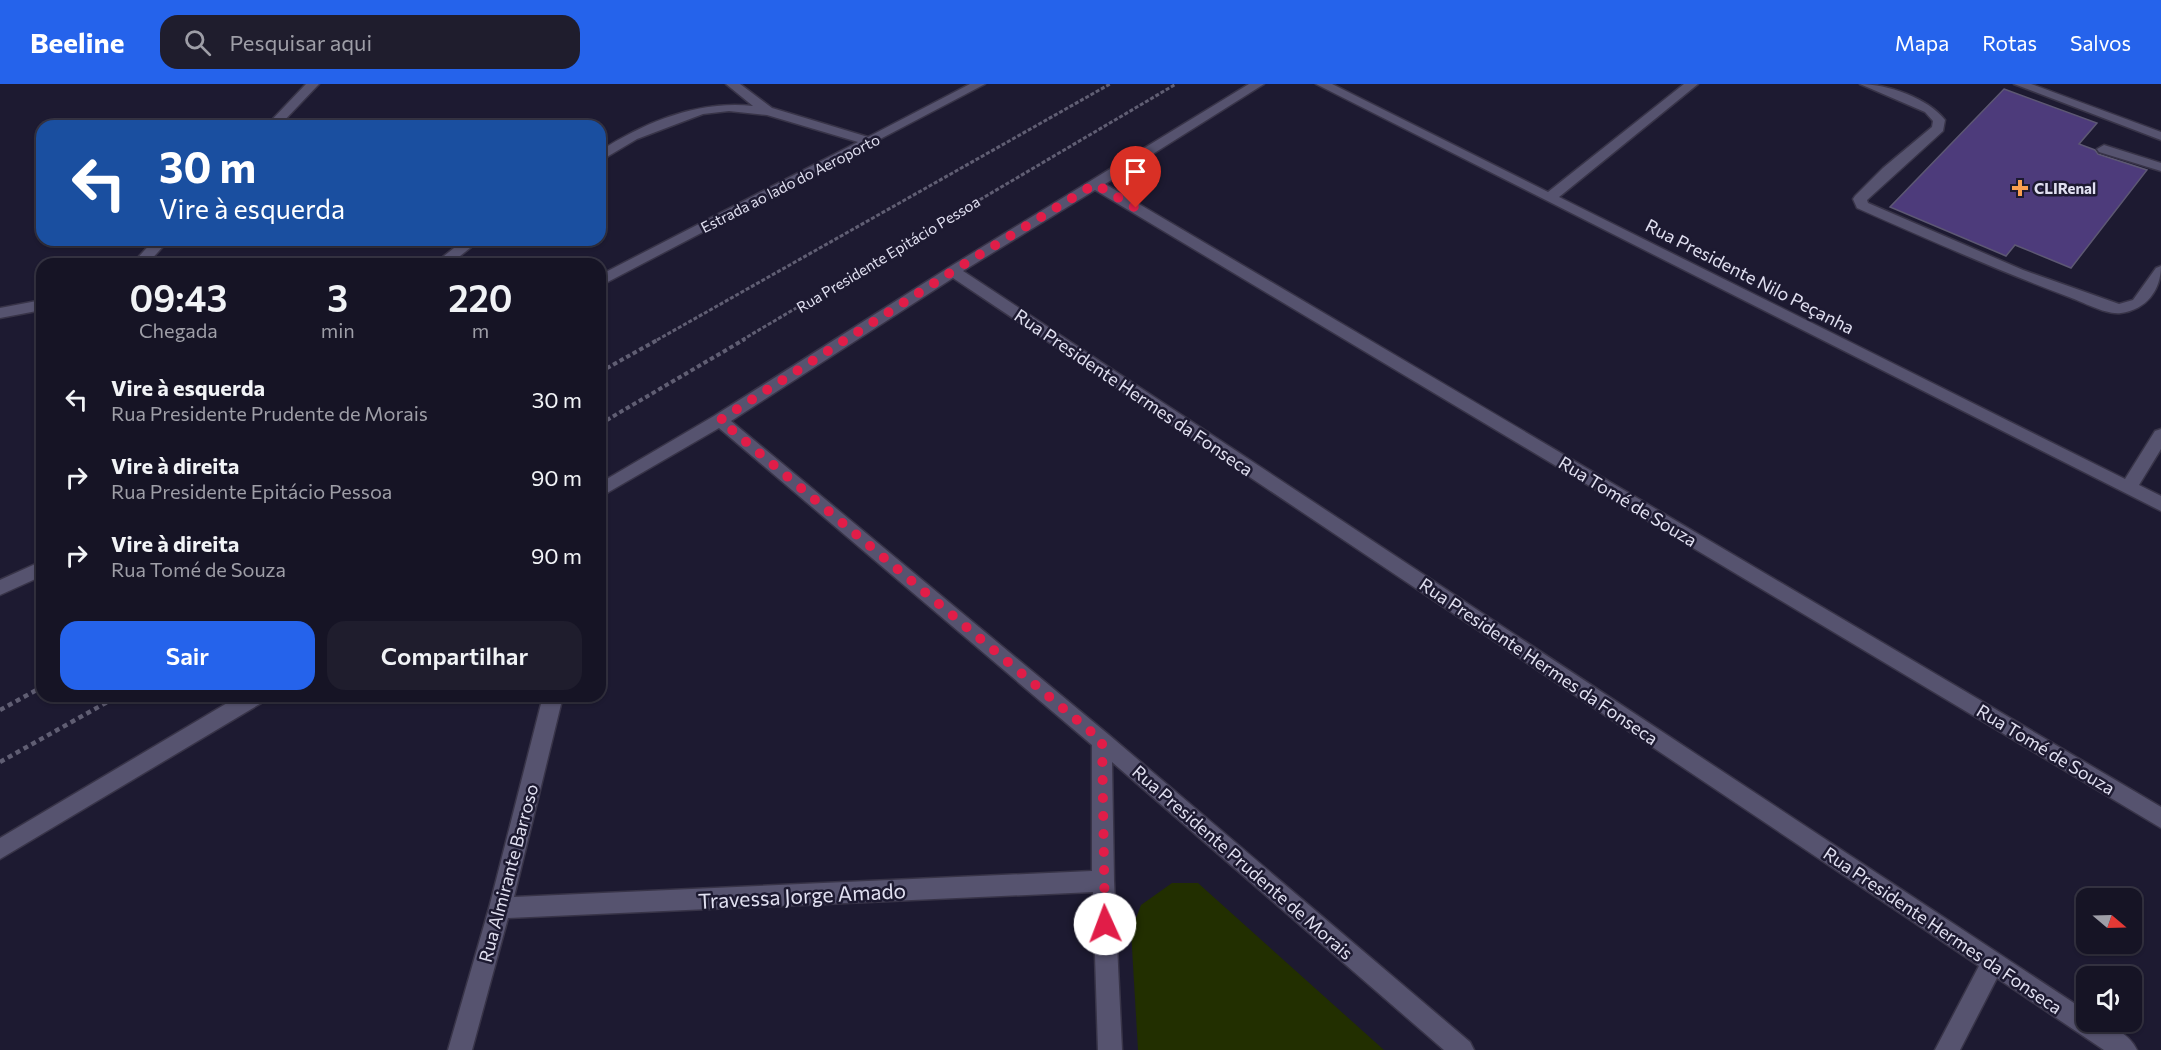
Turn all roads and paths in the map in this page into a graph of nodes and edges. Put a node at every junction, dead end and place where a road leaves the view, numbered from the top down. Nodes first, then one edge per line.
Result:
1 (313, 84) edge
2 (732, 84) edge
3 (979, 84) edge
4 (1110, 84) edge
5 (1176, 84) edge
6 (1258, 84) edge
7 (1322, 84) edge
8 (1692, 84) edge
9 (1866, 84) edge
10 (2020, 84) edge
11 (768, 111) junction
12 (278, 120) edge
13 (2161, 136) edge
14 (869, 141) junction
15 (2104, 149) dead end
16 (606, 153) edge
17 (2161, 167) edge
18 (1095, 184) junction
19 (1550, 197) junction
20 (156, 246) edge
21 (465, 246) edge
22 (145, 258) edge
23 (449, 258) edge
24 (953, 271) junction
25 (2161, 272) edge
26 (606, 278) edge
27 (36, 306) edge
28 (0, 313) edge
29 (606, 369) edge
30 (606, 420) edge
31 (720, 420) junction
32 (2161, 435) edge
33 (2128, 488) junction
34 (606, 492) edge
35 (2161, 504) edge
36 (36, 571) edge
37 (0, 588) edge
38 (36, 690) edge
39 (107, 702) edge
40 (246, 702) edge
41 (552, 702) edge
42 (0, 710) edge
43 (1102, 741) junction
44 (0, 762) edge
45 (2161, 818) edge
46 (0, 849) edge
47 (1103, 882) junction
48 (500, 908) junction
49 (1993, 963) junction
50 (460, 1050) edge
51 (1110, 1050) edge
52 (1462, 1050) edge
53 (1947, 1050) edge
54 (2125, 1050) edge

1 - 12 street
2 - 11 street
3 - 14 street, Estrada ao lado do Aeroporto
4 - 29 path
5 - 30 path, Rua Presidente Epitácio Pessoa
6 - 18 street
7 - 19 street, Rua Presidente Nilo Peçanha
8 - 19 street
9 - 25 street
10 - 13 street
11 - 14 street
11 - 16 street
14 - 26 street, Estrada ao lado do Aeroporto
15 - 17 street
18 - 24 street
18 - 45 street, Rua Tomé de Souza
19 - 33 street, Rua Presidente Nilo Peçanha
20 - 22 street
21 - 23 street
24 - 31 street
24 - 49 street, Rua Presidente Hermes da Fonseca
27 - 28 street
31 - 34 street
31 - 43 street, Rua Presidente Prudente de Morais
32 - 33 street
33 - 35 street, Rua Presidente Nilo Peçanha
36 - 37 street
38 - 42 path
39 - 44 path
40 - 46 street
41 - 48 street, Rua Almirante Barroso
43 - 47 street
43 - 52 street, Rua Presidente Prudente de Morais
47 - 48 street, Travessa Jorge Amado
47 - 51 street
48 - 50 street, Rua Almirante Barroso
49 - 53 street
49 - 54 street, Rua Presidente Hermes da Fonseca

